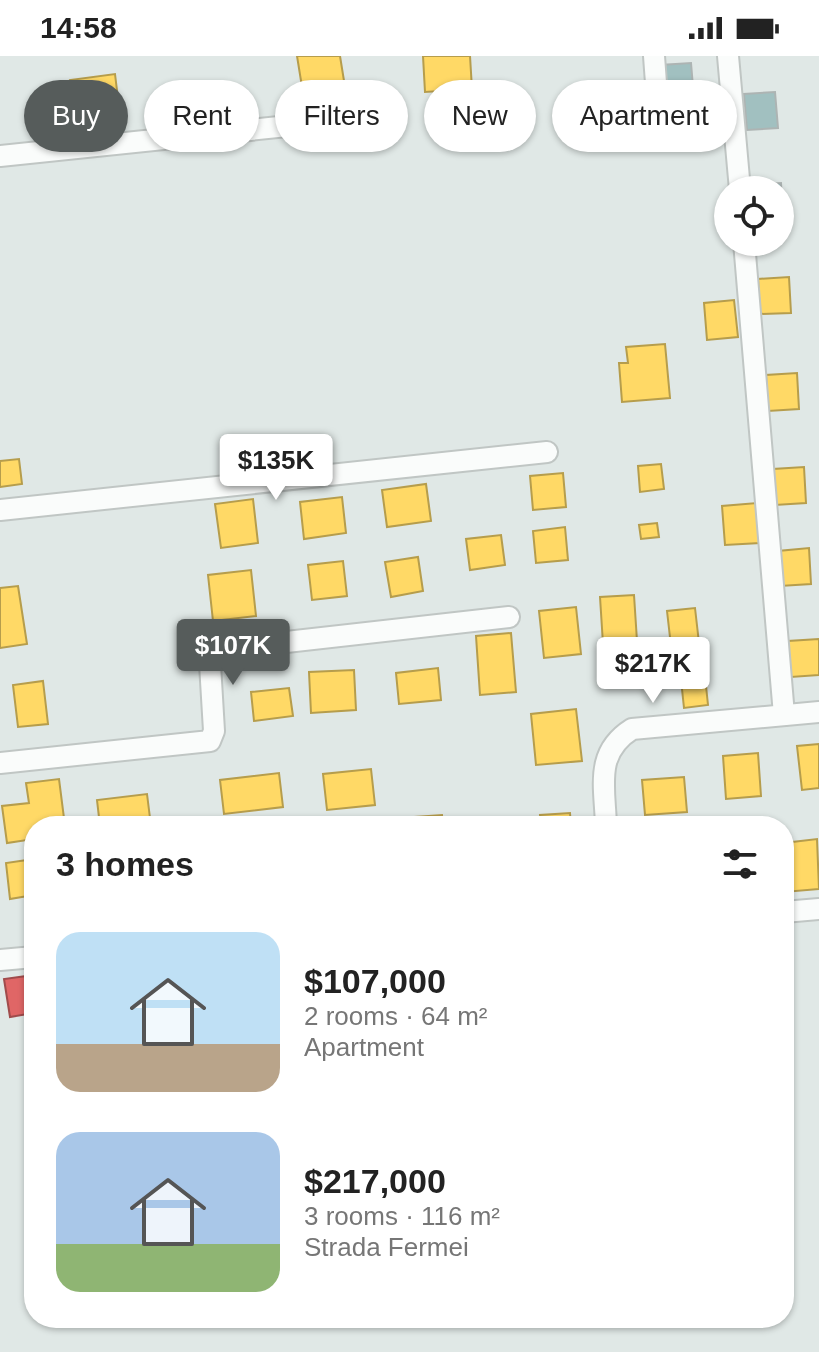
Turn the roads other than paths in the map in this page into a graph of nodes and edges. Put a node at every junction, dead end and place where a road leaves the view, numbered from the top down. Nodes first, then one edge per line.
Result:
1 (654, 56) edge
2 (728, 56) edge
3 (656, 80) edge
4 (730, 80) edge
5 (275, 127) edge
6 (736, 152) edge
7 (0, 156) edge
8 (739, 176) edge
9 (745, 256) edge
10 (547, 452) dead end
11 (0, 510) edge
12 (509, 617) dead end
13 (819, 712) edge
14 (784, 715) junction
15 (0, 763) edge
16 (606, 816) edge
17 (819, 909) edge
18 (794, 911) edge
19 (24, 958) edge
20 (0, 960) edge

1 - 3 street
2 - 4 street
5 - 7 street
6 - 8 street
9 - 14 street
10 - 11 street
12 - 15 street
13 - 14 street
14 - 16 street
17 - 18 street
19 - 20 street

